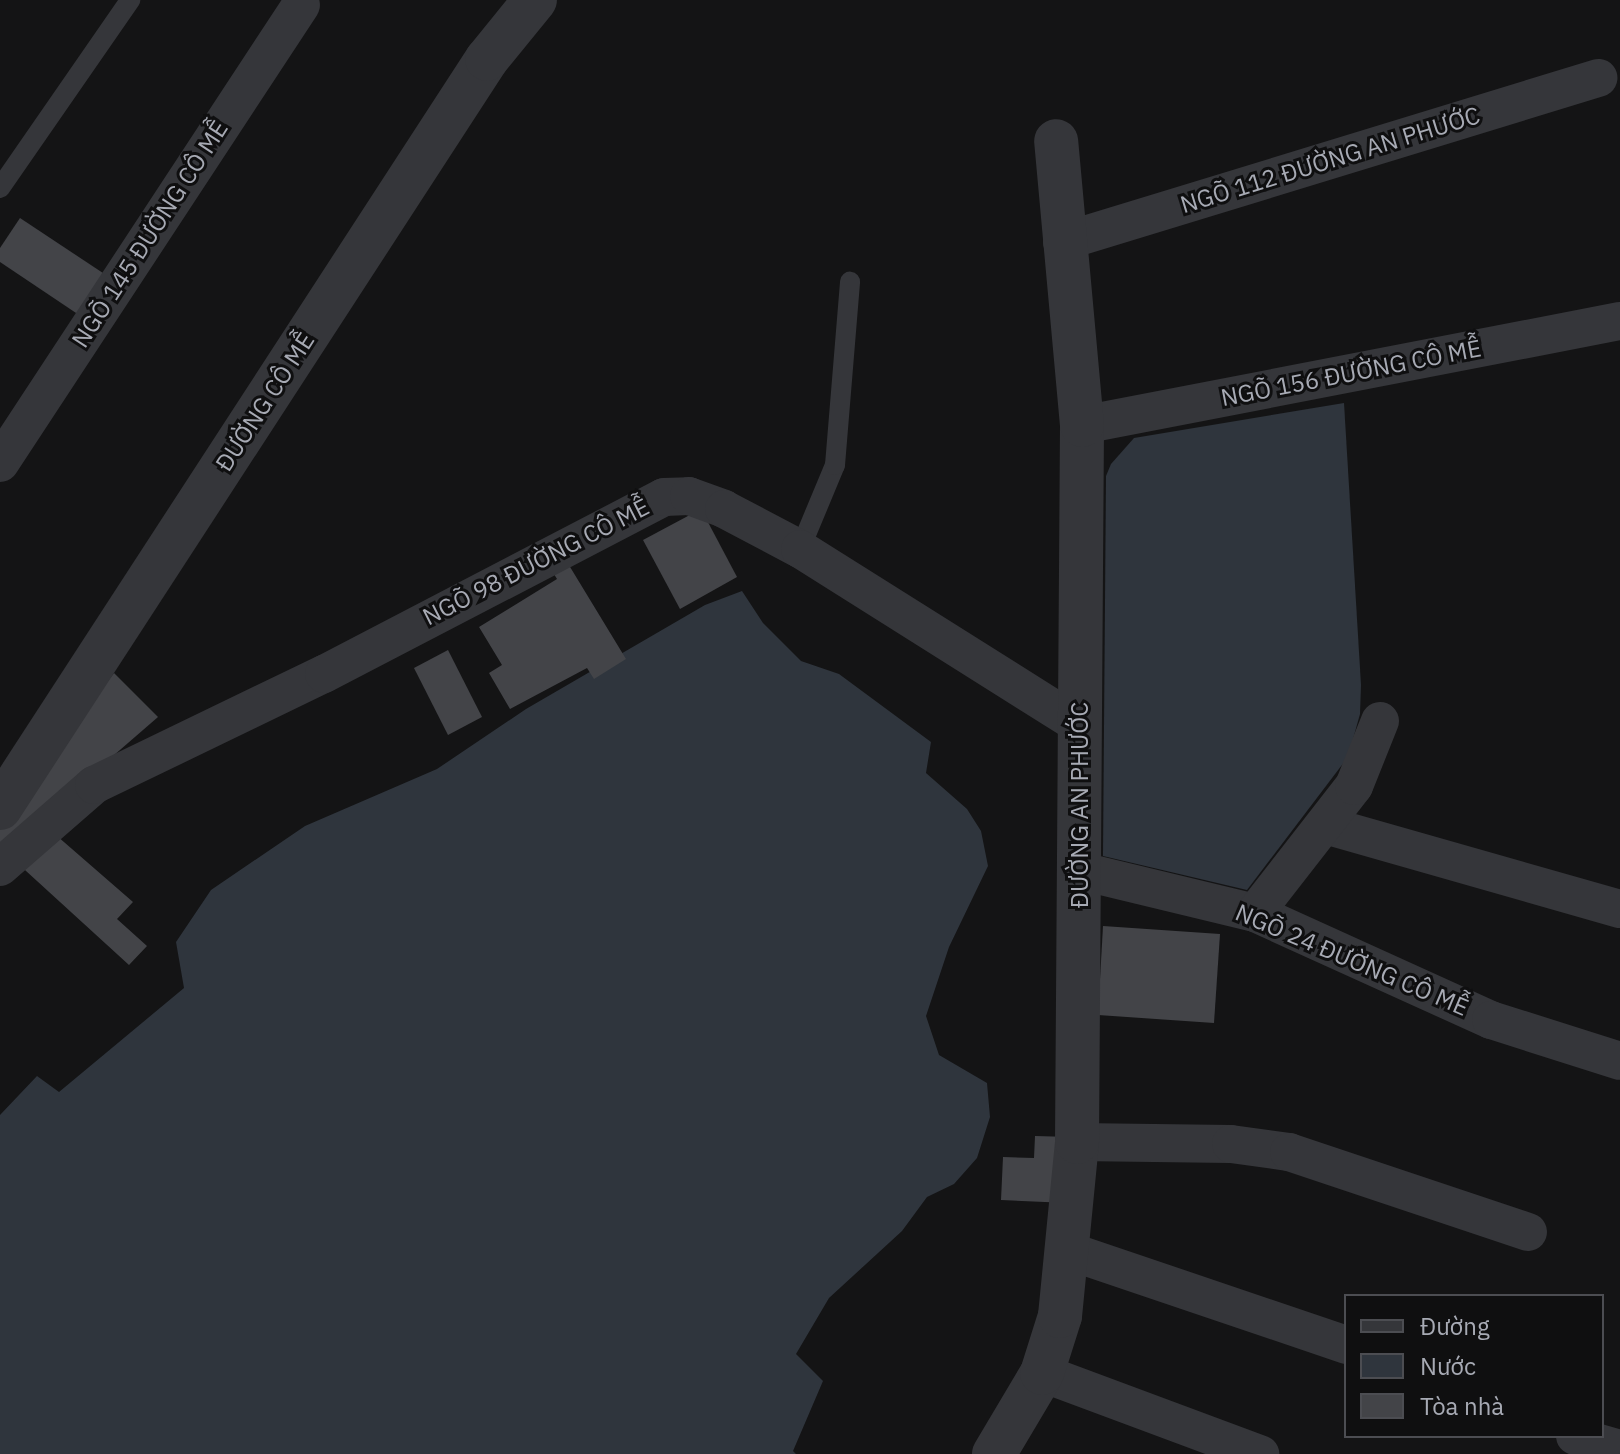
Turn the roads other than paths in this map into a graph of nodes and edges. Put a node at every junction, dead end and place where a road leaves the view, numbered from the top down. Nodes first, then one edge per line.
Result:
1 (130, 0) edge
2 (535, 0) edge
3 (301, 5) dead end
4 (1598, 78) dead end
5 (1056, 141) dead end
6 (0, 188) edge
7 (1062, 242) junction
8 (850, 282) dead end
9 (1620, 321) edge
10 (1082, 425) junction
11 (0, 463) edge
12 (800, 549) junction
13 (1380, 721) dead end
14 (1078, 724) junction
15 (0, 808) edge
16 (1325, 825) junction
17 (0, 867) edge
18 (1081, 871) junction
19 (1620, 909) edge
20 (1255, 913) junction
21 (1620, 1061) edge
22 (1077, 1142) junction
23 (1528, 1232) dead end
24 (1069, 1251) junction
25 (1344, 1344) edge
26 (1042, 1373) junction
27 (1582, 1438) edge
28 (1620, 1449) edge
29 (994, 1454) edge
30 (1260, 1454) edge

1 - 6 lane
2 - 15 street, ĐƯỜNG CÔ MỄ
3 - 11 street, NGÕ 145 ĐƯỜNG CÔ MỄ
4 - 7 street, NGÕ 112 ĐƯỜNG AN PHƯỚC
5 - 7 street, ĐƯỜNG AN PHƯỚC
7 - 10 street, ĐƯỜNG AN PHƯỚC
8 - 12 lane
9 - 10 street, NGÕ 156 ĐƯỜNG CÔ MỄ
10 - 14 street, ĐƯỜNG AN PHƯỚC
12 - 14 street, NGÕ 98 ĐƯỜNG CÔ MỄ
12 - 17 street, NGÕ 98 ĐƯỜNG CÔ MỄ
13 - 16 street
14 - 18 street, ĐƯỜNG AN PHƯỚC
16 - 19 street
16 - 20 street
18 - 20 street, NGÕ 24 ĐƯỜNG CÔ MỄ
18 - 22 street, ĐƯỜNG AN PHƯỚC
20 - 21 street, NGÕ 24 ĐƯỜNG CÔ MỄ
22 - 23 street
22 - 24 street, ĐƯỜNG AN PHƯỚC
24 - 25 street
24 - 26 street, ĐƯỜNG AN PHƯỚC
26 - 29 street, ĐƯỜNG AN PHƯỚC
26 - 30 street
27 - 28 street

